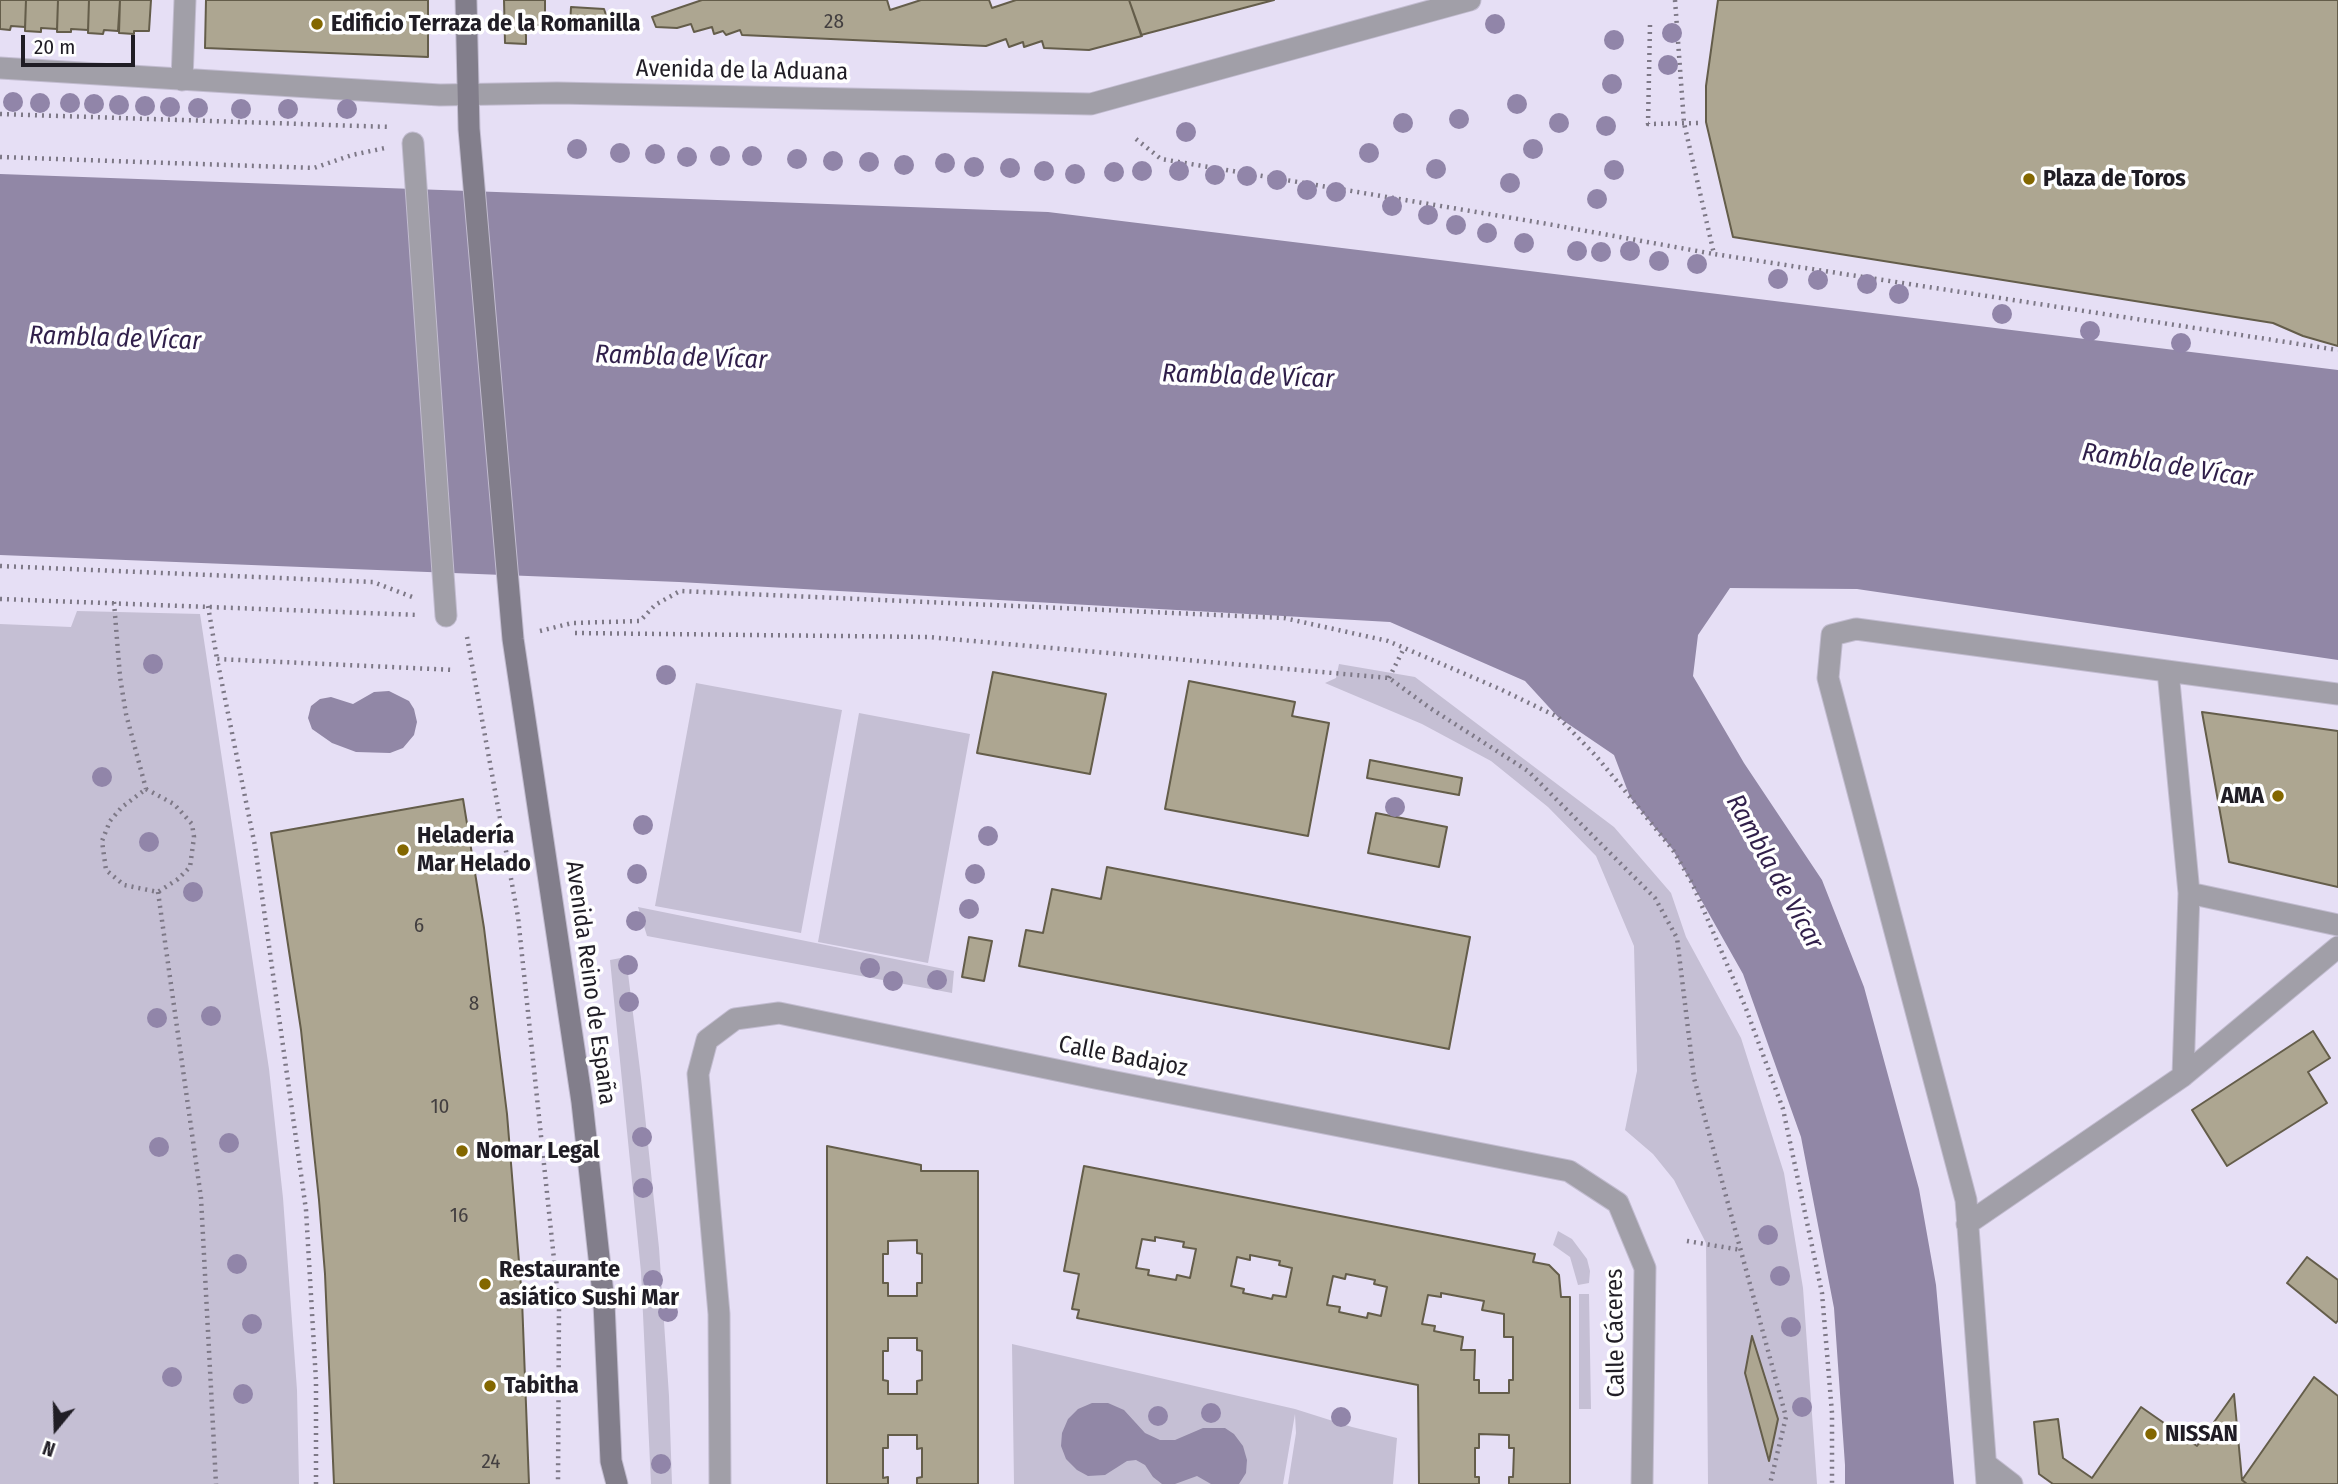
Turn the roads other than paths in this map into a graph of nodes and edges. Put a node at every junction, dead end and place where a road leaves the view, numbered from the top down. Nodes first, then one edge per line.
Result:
1 (185, 0) edge
2 (466, 0) edge
3 (1470, 0) edge
4 (0, 68) edge
5 (182, 80) junction
6 (469, 95) junction
7 (406, 135) road end
8 (446, 613) road end
9 (2168, 671) junction
10 (2338, 694) edge
11 (2189, 893) junction
12 (2338, 925) edge
13 (2338, 947) edge
14 (2183, 1076) junction
15 (1569, 1171) joint
16 (1967, 1224) junction
17 (611, 1461) junction
18 (1986, 1474) edge
19 (608, 1484) edge
20 (617, 1484) edge
21 (720, 1484) edge
22 (1642, 1484) edge
23 (2012, 1484) edge

1 - 5 street
2 - 6 street, Avenida Reino de España
3 - 6 street, Avenida de la Aduana
4 - 5 street, Avenida de la Aduana
5 - 6 street, Avenida de la Aduana
6 - 17 street, Avenida Reino de España
7 - 8 street
9 - 10 street
9 - 11 street
9 - 16 street
11 - 12 street
11 - 14 street
13 - 14 street
14 - 16 street
15 - 21 street, Calle Badajoz
15 - 22 street, Calle Cáceres
16 - 18 street
17 - 19 street, Avenida Reino de España
17 - 20 street, Avenida Reino de España
18 - 23 street

